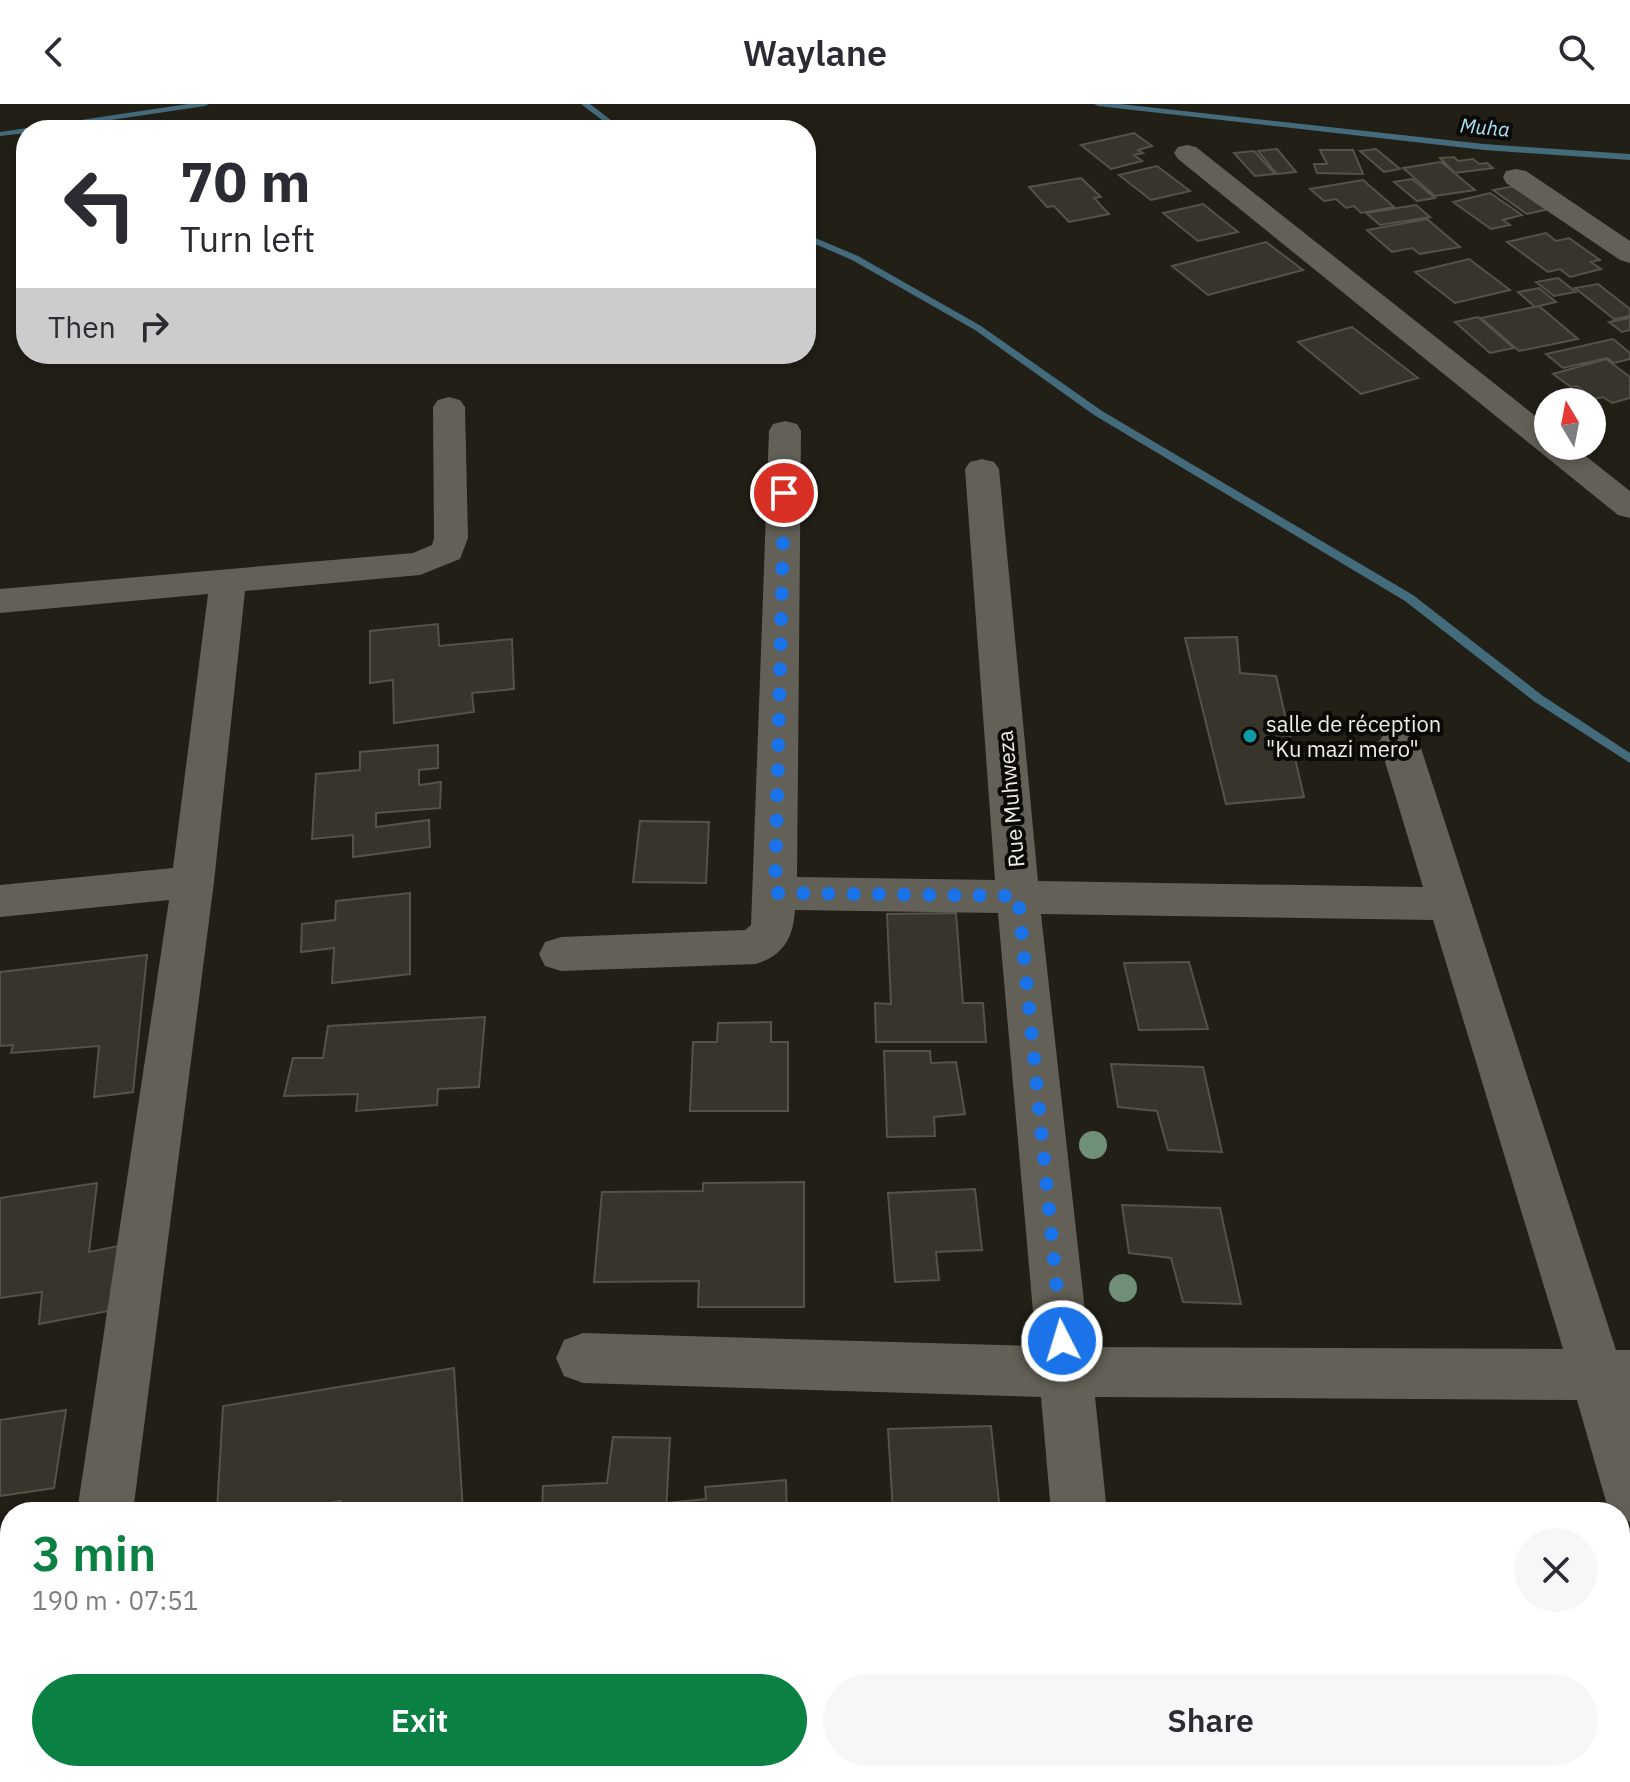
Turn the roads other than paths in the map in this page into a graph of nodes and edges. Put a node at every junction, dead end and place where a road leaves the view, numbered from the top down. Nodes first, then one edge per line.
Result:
1 (1187, 153) dead end
2 (1516, 177) dead end
3 (1630, 254) edge
4 (449, 407) dead end
5 (785, 431) dead end
6 (1534, 431) edge
7 (1570, 460) edge
8 (982, 469) dead end
9 (1630, 508) edge
10 (228, 582) junction
11 (0, 601) edge
12 (1399, 742) dead end
13 (193, 882) junction
14 (775, 893) junction
15 (1018, 896) junction
16 (0, 901) edge
17 (1450, 904) junction
18 (561, 954) dead end
19 (583, 1358) dead end
20 (1065, 1372) junction
21 (1614, 1375) edge
22 (1630, 1494) edge
23 (106, 1502) edge
24 (1078, 1502) edge

1 - 6 street
2 - 3 street
4 - 10 street
5 - 14 street
7 - 9 street
8 - 15 street, Rue Muhweza
10 - 11 street
10 - 13 street
12 - 17 street
13 - 16 street
13 - 23 street
14 - 15 street
14 - 18 street
15 - 17 street
15 - 20 street, Rue Muhweza
17 - 21 street
19 - 20 street
20 - 21 street
20 - 24 street, Rue Muhweza
21 - 22 street

